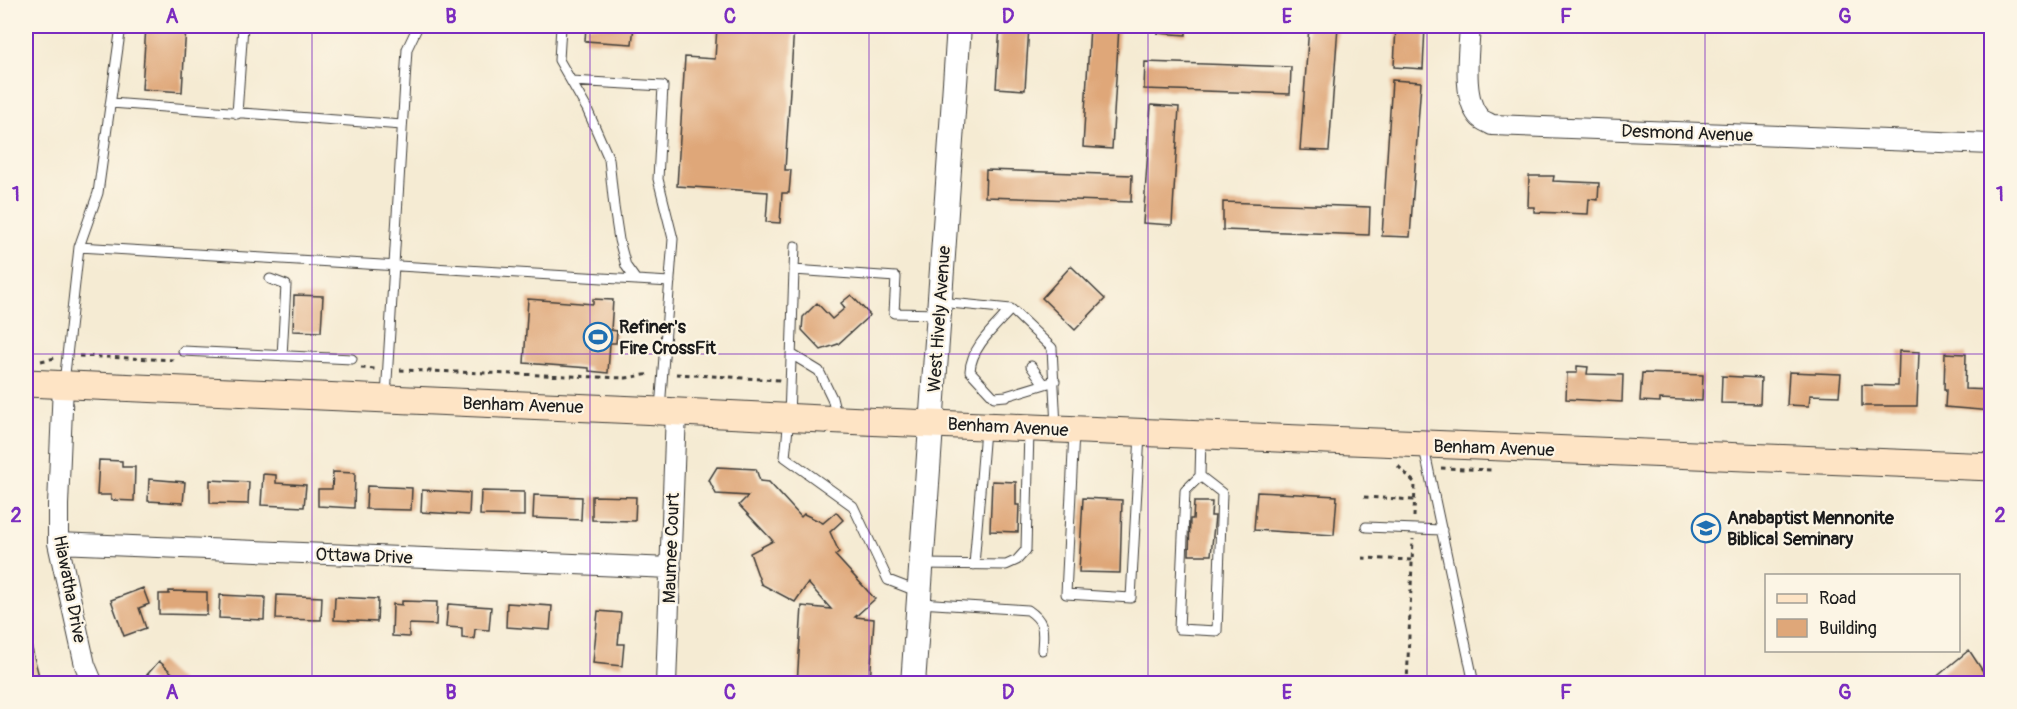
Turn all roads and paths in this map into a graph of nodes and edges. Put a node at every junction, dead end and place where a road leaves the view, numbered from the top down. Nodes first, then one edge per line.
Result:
1 (121, 26) edge
2 (243, 26) edge
3 (418, 26) edge
4 (561, 26) edge
5 (959, 26) edge
6 (1470, 26) edge
7 (571, 81) junction
8 (111, 103) junction
9 (237, 114) junction
10 (402, 125) junction
11 (1992, 144) edge
12 (795, 246) dead end
13 (79, 247) junction
14 (394, 267) junction
15 (794, 270) junction
16 (270, 279) dead end
17 (636, 280) junction
18 (670, 282) junction
19 (939, 308) junction
20 (1011, 309) junction
21 (993, 330) junction
22 (1000, 337) dead end
23 (791, 354) junction
24 (67, 356) junction
25 (184, 356) joint
26 (282, 356) junction
27 (352, 363) joint
28 (1031, 366) dead end
29 (387, 369) junction
30 (31, 373) edge
31 (662, 373) junction
32 (791, 380) junction
33 (1055, 381) junction
34 (1014, 383) dead end
35 (1044, 384) junction
36 (63, 385) junction
37 (1022, 391) junction
38 (386, 399) junction
39 (668, 411) junction
40 (789, 418) junction
41 (838, 420) junction
42 (931, 424) junction
43 (985, 426) junction
44 (1029, 428) junction
45 (1065, 429) junction
46 (1140, 433) junction
47 (1201, 435) junction
48 (1424, 445) junction
49 (1398, 466) dead end
50 (1992, 467) edge
51 (1200, 476) junction
52 (1364, 497) dead end
53 (1414, 500) junction
54 (1366, 527) dead end
55 (1413, 529) junction
56 (1442, 530) junction
57 (58, 543) junction
58 (1362, 558) dead end
59 (1412, 560) junction
60 (922, 564) junction
61 (974, 565) junction
62 (671, 568) junction
63 (919, 598) junction
64 (1042, 650) dead end
65 (93, 684) edge
66 (666, 684) edge
67 (913, 684) edge
68 (1407, 684) edge
69 (1474, 684) edge

1 - 8 lane
2 - 9 lane
3 - 10 lane
4 - 7 lane
5 - 19 street, West Hively Avenue
6 - 11 street, Desmond Avenue
7 - 17 lane
7 - 18 lane
8 - 9 lane
8 - 13 lane
9 - 10 lane
10 - 14 lane
12 - 15 lane
13 - 14 lane
13 - 24 lane
14 - 17 lane
14 - 29 lane
15 - 19 lane
15 - 23 lane
16 - 26 lane
17 - 18 lane
18 - 31 lane
19 - 20 lane
19 - 42 street, West Hively Avenue
20 - 21 lane
20 - 33 lane
21 - 22 lane
21 - 37 lane
23 - 32 lane
23 - 41 lane
24 - 25 path
24 - 30 path
24 - 36 lane
25 - 26 lane
26 - 27 lane
27 - 29 path
28 - 35 lane
29 - 31 path
29 - 38 lane
30 - 36 main road, Benham Avenue
31 - 32 path
31 - 39 lane
32 - 40 lane
33 - 35 lane
33 - 45 lane
34 - 37 lane
35 - 37 lane
36 - 38 main road, Benham Avenue
36 - 57 street, Hiawatha Drive
38 - 39 main road, Benham Avenue
39 - 40 main road, Benham Avenue
39 - 62 street, Maumee Court
40 - 41 main road, Benham Avenue
40 - 63 lane
41 - 42 main road, Benham Avenue
42 - 43 main road, Benham Avenue
42 - 60 street, West Hively Avenue
43 - 44 main road, Benham Avenue
43 - 61 lane
44 - 45 main road, Benham Avenue
44 - 61 lane
45 - 46 main road, Benham Avenue
45 - 46 lane
46 - 47 main road, Benham Avenue
47 - 48 main road, Benham Avenue
47 - 51 lane
48 - 50 main road, Benham Avenue
48 - 56 lane
49 - 53 path
51 - 51 lane
52 - 53 path
53 - 55 path
54 - 55 lane
55 - 56 lane
55 - 59 path
56 - 69 lane
57 - 62 street, Ottawa Drive
57 - 65 street, Hiawatha Drive
58 - 59 path
59 - 68 path
60 - 61 lane
60 - 63 street, West Hively Avenue
62 - 66 street, Maumee Court
63 - 64 lane
63 - 67 street, West Hively Avenue

